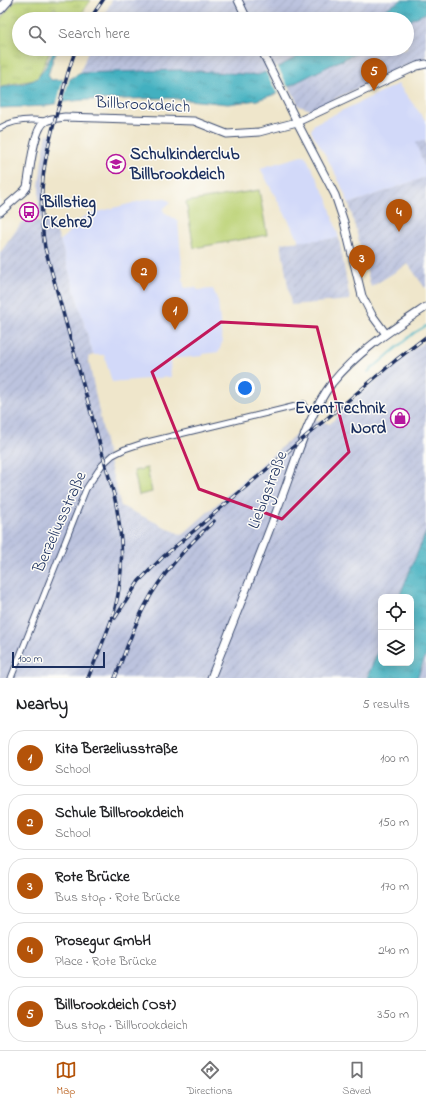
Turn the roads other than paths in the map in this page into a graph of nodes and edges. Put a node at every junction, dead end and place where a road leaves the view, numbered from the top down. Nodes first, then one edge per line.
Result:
1 (8, 0) edge
2 (238, 0) edge
3 (0, 8) edge
4 (244, 12) edge
5 (265, 56) edge
6 (426, 64) edge
7 (45, 121) junction
8 (297, 122) junction
9 (0, 128) edge
10 (0, 212) edge
11 (426, 307) edge
12 (386, 334) junction
13 (304, 404) dead end
14 (11, 678) edge
15 (211, 678) edge

1 - 3 highway
2 - 4 street
5 - 8 street
6 - 8 street, Billbrookdeich
7 - 8 street, Billbrookdeich
7 - 9 street
7 - 10 street
8 - 12 street
11 - 12 street, Liebigstraße
12 - 15 street, Liebigstraße
13 - 14 street, Berzeliusstraße

